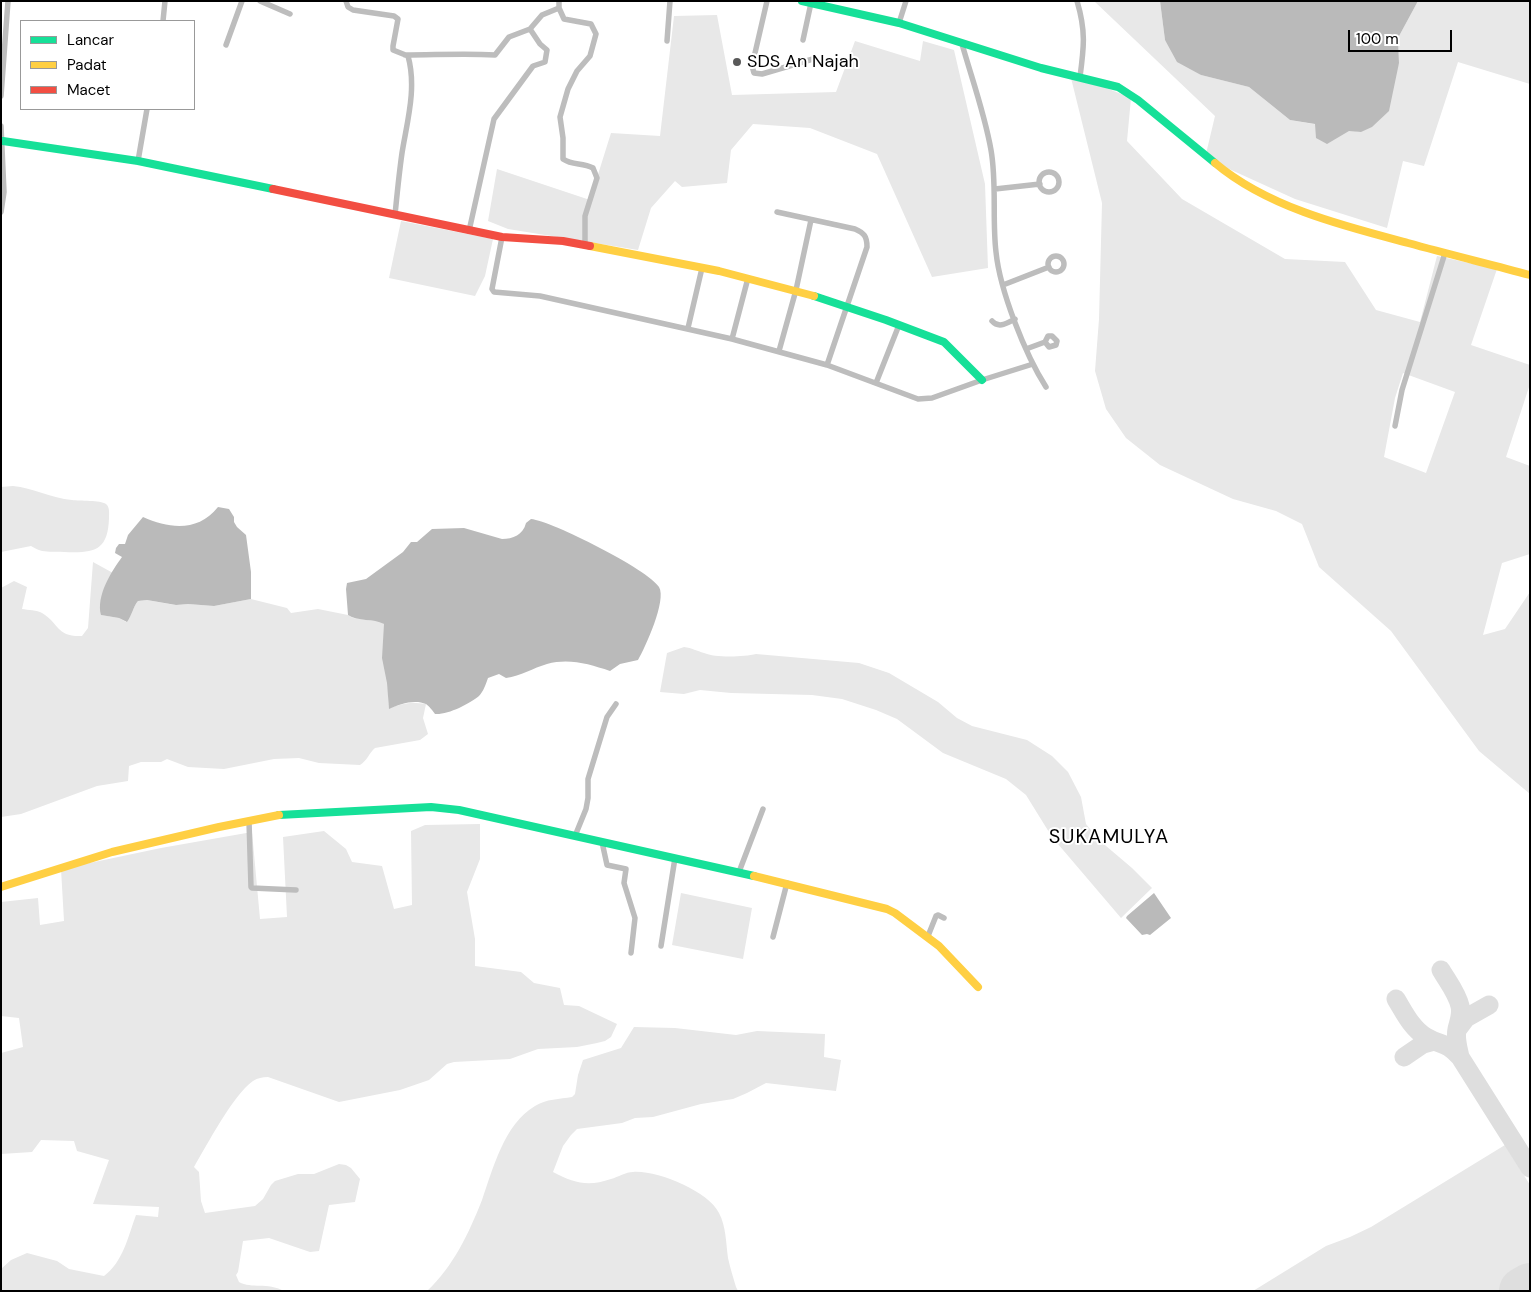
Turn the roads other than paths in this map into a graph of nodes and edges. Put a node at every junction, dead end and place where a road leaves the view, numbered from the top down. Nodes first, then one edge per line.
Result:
1 (8, 1) edge
2 (165, 1) edge
3 (242, 1) edge
4 (260, 1) edge
5 (346, 1) edge
6 (670, 1) edge
7 (767, 1) edge
8 (906, 1) edge
9 (1077, 1) edge
10 (806, 2) edge
11 (559, 5) edge
12 (290, 14) dead end
13 (162, 20) edge
14 (899, 23) junction
15 (530, 29) junction
16 (803, 40) dead end
17 (667, 41) dead end
18 (962, 44) junction
19 (226, 45) dead end
20 (405, 55) junction
21 (813, 59) dead end
22 (1080, 77) junction
23 (1, 96) edge
24 (147, 110) edge
25 (1, 126) edge
26 (3, 141) junction
27 (138, 161) junction
28 (1040, 184) dead end
29 (995, 189) junction
30 (1, 212) edge
31 (777, 212) dead end
32 (395, 215) junction
33 (811, 220) junction
34 (469, 230) junction
35 (502, 237) junction
36 (585, 245) junction
37 (1445, 253) junction
38 (1049, 267) dead end
39 (702, 268) junction
40 (1530, 275) edge
41 (748, 278) junction
42 (1003, 285) junction
43 (796, 290) junction
44 (848, 306) junction
45 (1015, 319) junction
46 (992, 321) dead end
47 (899, 325) junction
48 (688, 328) junction
49 (732, 338) junction
50 (1045, 342) dead end
51 (1026, 349) junction
52 (779, 351) junction
53 (1033, 364) junction
54 (827, 365) junction
55 (982, 380) junction
56 (876, 383) junction
57 (1046, 387) dead end
58 (1395, 426) dead end
59 (616, 704) dead end
60 (763, 809) dead end
61 (249, 821) junction
62 (575, 836) junction
63 (602, 842) junction
64 (675, 858) junction
65 (739, 872) junction
66 (787, 883) junction
67 (1, 887) edge
68 (296, 890) dead end
69 (944, 918) dead end
70 (928, 936) junction
71 (773, 937) dead end
72 (661, 946) dead end
73 (631, 953) dead end
74 (978, 987) dead end

1 - 23 street
2 - 13 street
3 - 19 street
4 - 12 street
5 - 20 street
6 - 17 street
7 - 21 street
8 - 14 street
9 - 22 street
10 - 14 street
10 - 16 street
11 - 15 street
11 - 36 street
14 - 18 street
15 - 20 street
15 - 34 street
18 - 22 street
18 - 29 street
20 - 32 street
22 - 37 street
24 - 27 street
25 - 26 street
26 - 27 street
26 - 30 street
27 - 32 street
28 - 29 street
29 - 42 street
31 - 33 street
32 - 34 street
33 - 43 street
33 - 44 street
34 - 35 street
35 - 36 street
35 - 48 street
36 - 39 street
37 - 40 street
37 - 58 street
38 - 42 street
39 - 41 street
39 - 48 street
41 - 43 street
41 - 49 street
42 - 45 street
43 - 44 street
43 - 52 street
44 - 47 street
44 - 54 street
45 - 46 street
45 - 51 street
47 - 55 street
47 - 56 street
48 - 49 street
49 - 52 street
50 - 51 street
51 - 53 street
52 - 54 street
53 - 55 street
53 - 57 street
54 - 56 street
55 - 56 street
59 - 62 street
60 - 65 street
61 - 62 street
61 - 67 street
61 - 68 street
62 - 63 street
63 - 64 street
63 - 73 street
64 - 65 street
64 - 72 street
65 - 66 street
66 - 70 street
66 - 71 street
69 - 70 street
70 - 74 street

